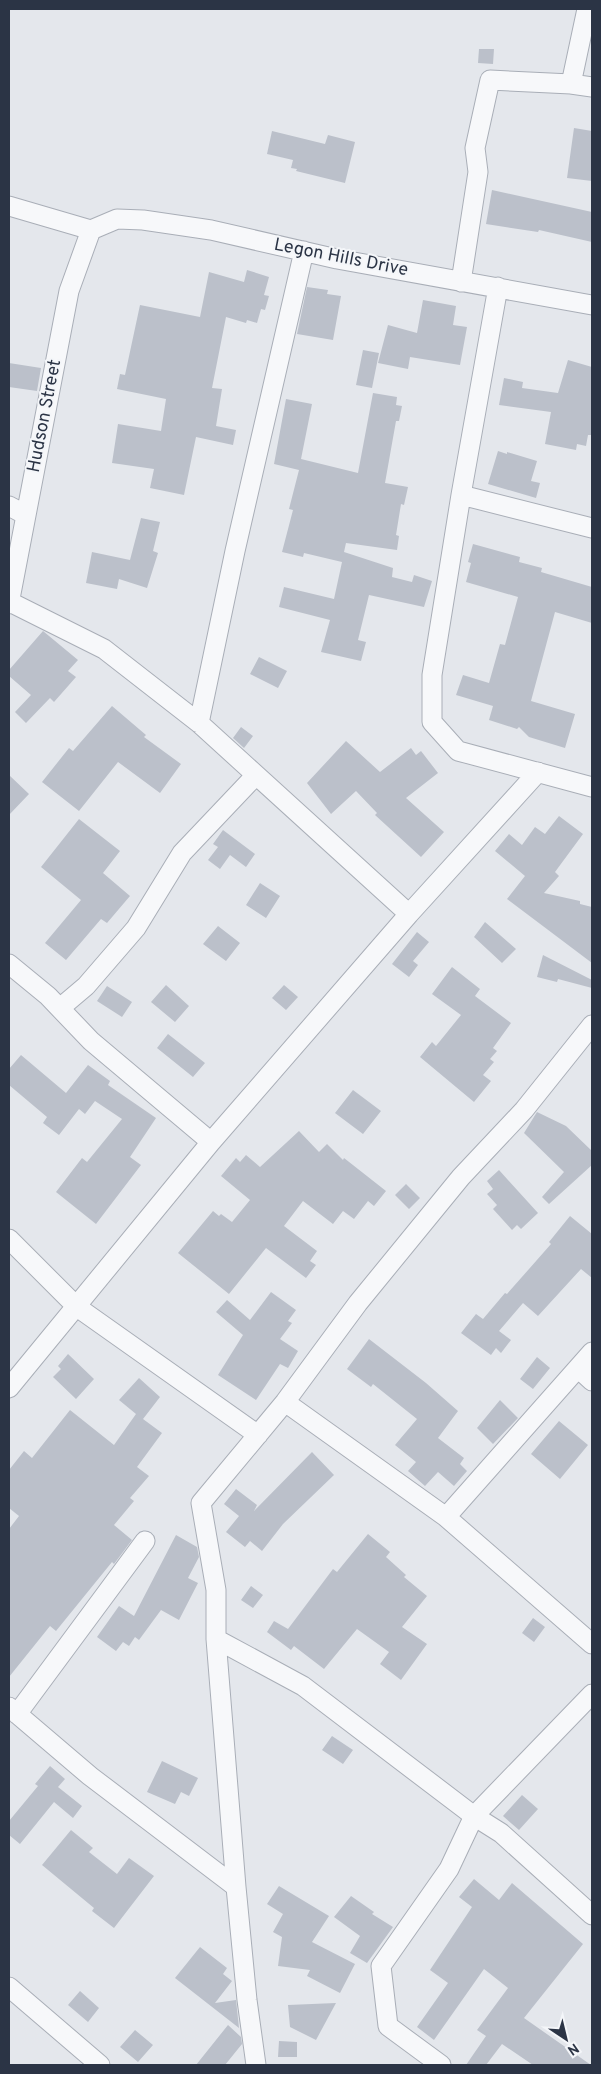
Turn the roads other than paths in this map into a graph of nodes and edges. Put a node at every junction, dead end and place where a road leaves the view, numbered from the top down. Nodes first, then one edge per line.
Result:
1 (587, 9) edge
2 (571, 84) junction
3 (592, 87) edge
4 (9, 206) edge
5 (91, 230) junction
6 (304, 251) junction
7 (461, 282) junction
8 (498, 287) junction
9 (592, 305) edge
10 (461, 495) junction
11 (9, 506) edge
12 (26, 515) junction
13 (592, 528) edge
14 (9, 603) edge
15 (199, 723) junction
16 (538, 772) junction
17 (256, 775) junction
18 (592, 786) edge
19 (409, 914) junction
20 (9, 964) edge
21 (60, 1008) junction
22 (592, 1026) edge
23 (211, 1142) junction
24 (9, 1238) edge
25 (77, 1307) junction
26 (592, 1352) edge
27 (586, 1375) edge
28 (9, 1388) edge
29 (286, 1402) junction
30 (258, 1435) junction
31 (446, 1517) junction
32 (145, 1541) dead end
33 (216, 1639) junction
34 (592, 1644) edge
35 (592, 1694) edge
36 (13, 1711) edge
37 (474, 1816) junction
38 (236, 1887) junction
39 (592, 1915) edge
40 (9, 1987) edge
41 (100, 2065) edge
42 (256, 2065) edge
43 (441, 2065) edge

1 - 2 street
2 - 3 street
2 - 7 street
4 - 5 street
5 - 6 street, Legon Hills Drive
5 - 12 street, Hudson Street
6 - 7 street, Legon Hills Drive
6 - 15 street
7 - 8 street, Legon Hills Drive
8 - 9 street, Legon Hills Drive
8 - 10 street
10 - 13 street
10 - 16 street
11 - 12 street
12 - 14 street, Hudson Street
14 - 15 street
15 - 17 street
16 - 18 street
16 - 19 street
17 - 19 street
17 - 21 street
19 - 23 street
20 - 21 street
21 - 23 street
22 - 29 street
23 - 25 street
24 - 25 street
25 - 28 street
25 - 30 street
26 - 27 street
27 - 31 street
29 - 30 street
29 - 31 street
30 - 33 street
31 - 34 street
32 - 36 street
33 - 37 street
33 - 38 street
35 - 37 street
36 - 38 street
37 - 39 street
37 - 43 street
38 - 42 street
40 - 41 street

